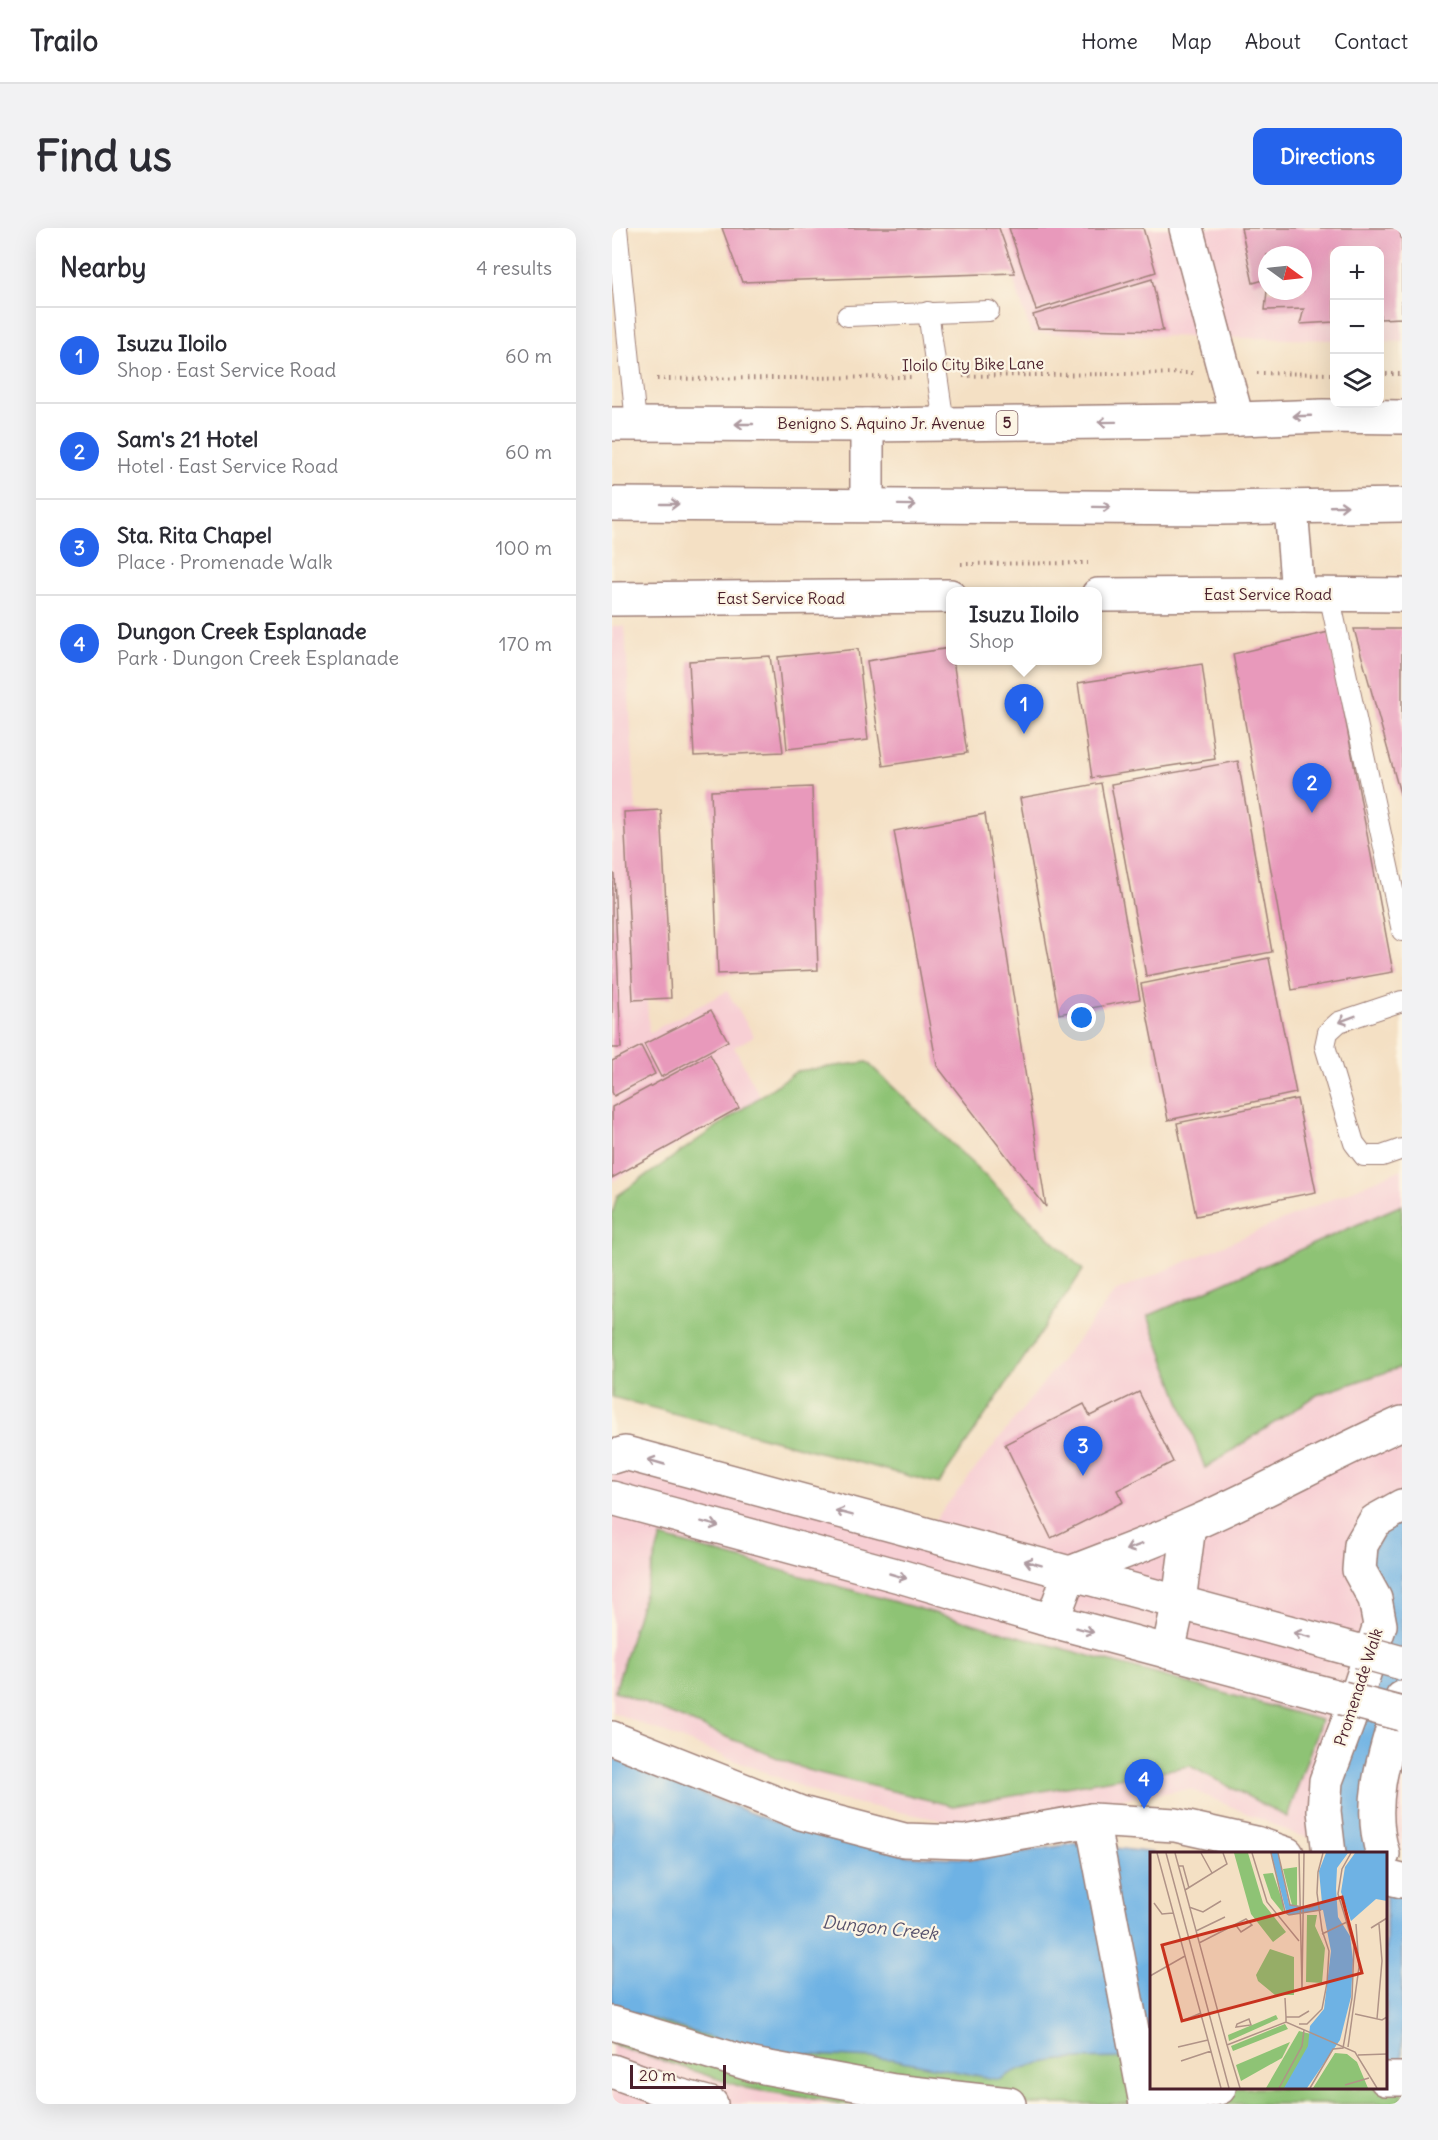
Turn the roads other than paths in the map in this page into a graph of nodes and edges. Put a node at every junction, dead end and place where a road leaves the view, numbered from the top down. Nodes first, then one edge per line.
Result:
1 (617, 228) edge
2 (1186, 228) edge
3 (989, 311) dead end
4 (928, 312) junction
5 (619, 316) edge
6 (847, 316) dead end
7 (1402, 417) edge
8 (1237, 419) junction
9 (624, 424) edge
10 (944, 424) junction
11 (867, 425) junction
12 (612, 504) edge
13 (867, 505) junction
14 (1402, 506) edge
15 (1291, 508) junction
16 (1314, 594) junction
17 (1102, 595) edge
18 (1402, 595) edge
19 (946, 596) edge
20 (612, 599) edge
21 (1402, 931) edge
22 (1402, 1001) edge
23 (1402, 1149) edge
24 (1402, 1424) edge
25 (612, 1457) edge
26 (612, 1498) edge
27 (1402, 1506) edge
28 (1189, 1526) junction
29 (1070, 1573) junction
30 (1179, 1601) junction
31 (1052, 1621) junction
32 (1168, 1652) junction
33 (1402, 1663) edge
34 (1402, 1698) edge
35 (1402, 1714) edge
36 (612, 1738) edge
37 (1092, 1820) junction
38 (1281, 1852) edge
39 (1332, 1852) edge
40 (1383, 1852) edge
41 (612, 2024) edge
42 (612, 2071) edge
43 (1214, 2089) edge
44 (711, 2104) edge
45 (1009, 2104) edge
46 (1146, 2104) edge
47 (1162, 2104) edge

1 - 5 lane
2 - 8 main road
3 - 4 lane
4 - 6 lane
4 - 10 lane
5 - 9 lane
7 -> 8 main road, Benigno S. Aquino Jr. Avenue / 5
8 -> 10 main road, Benigno S. Aquino Jr. Avenue / 5
11 -> 9 main road, Benigno S. Aquino Jr. Avenue / 5
10 - 11 main road, Benigno S. Aquino Jr. Avenue / 5
11 - 13 main road
12 -> 13 main road
13 -> 15 main road
15 -> 14 main road
15 - 16 main road
16 - 17 main road, East Service Road
16 - 18 main road, East Service Road
16 - 21 lane
19 - 20 main road, East Service Road
22 -> 23 lane
24 - 28 main road
29 -> 25 main road
26 -> 31 main road
27 - 39 main road, Promenade Walk
28 -> 29 main road
28 - 30 main road
29 - 30 main road
29 - 31 main road
30 - 32 main road
33 -> 30 main road, bridge
31 -> 32 main road
32 - 35 main road, bridge
34 - 40 main road
36 - 37 main road
37 - 38 main road
37 - 46 main road
41 - 45 main road
42 - 44 main road
43 - 47 main road

